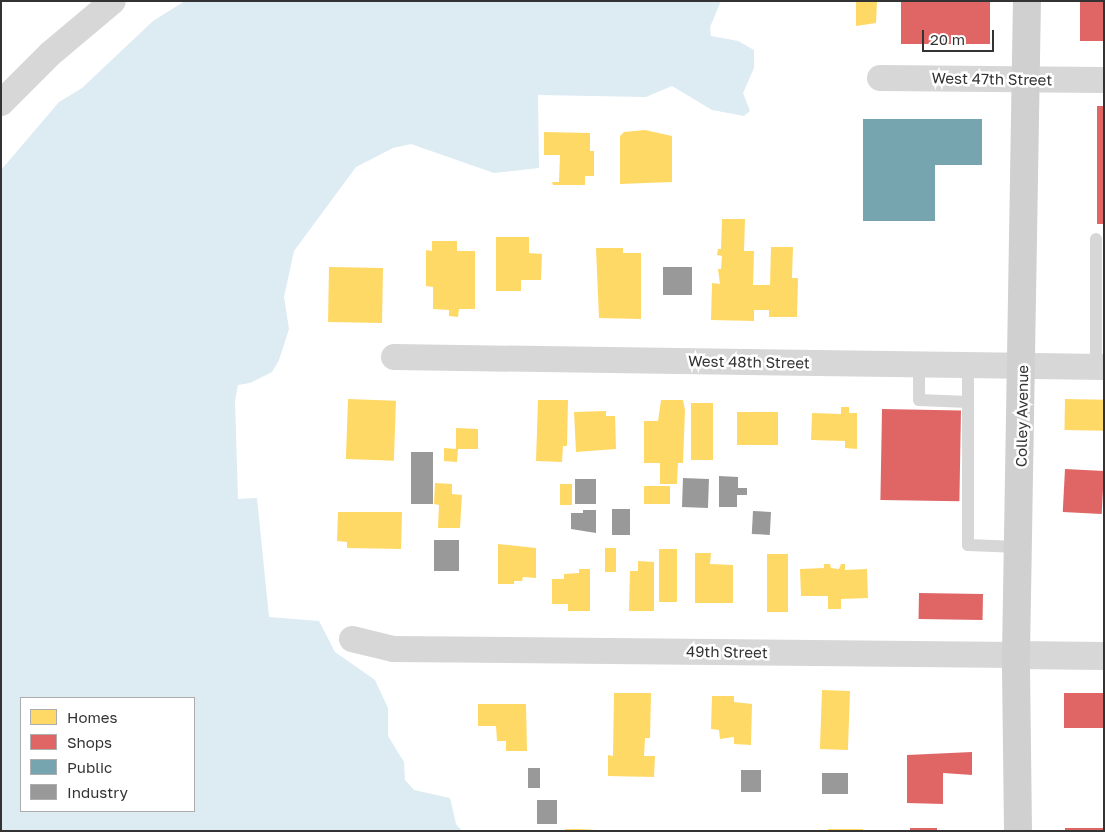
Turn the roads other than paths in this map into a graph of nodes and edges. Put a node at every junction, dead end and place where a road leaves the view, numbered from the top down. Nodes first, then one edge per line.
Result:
1 (113, 1) edge
2 (1028, 1) edge
3 (880, 78) dead end
4 (1026, 79) junction
5 (1104, 80) edge
6 (1, 103) edge
7 (1096, 238) dead end
8 (394, 356) dead end
9 (919, 364) junction
10 (968, 364) junction
11 (1023, 366) junction
12 (1100, 367) edge
13 (968, 402) junction
14 (1019, 547) junction
15 (352, 639) dead end
16 (1016, 655) junction
17 (1104, 656) edge
18 (1018, 831) edge

1 - 6 street
2 - 4 main road, Colley Avenue
3 - 4 street, West 47th Street
4 - 5 street, West 47th Street
4 - 11 main road, Colley Avenue
7 - 12 lane
8 - 9 street, West 48th Street
9 - 10 street, West 48th Street
9 - 13 lane
10 - 11 street, West 48th Street
10 - 13 lane
11 - 12 street, West 48th Street
11 - 14 main road, Colley Avenue
13 - 14 lane
14 - 16 main road, Colley Avenue
15 - 16 street, 49th Street
16 - 17 street, 49th Street
16 - 18 main road, Colley Avenue

